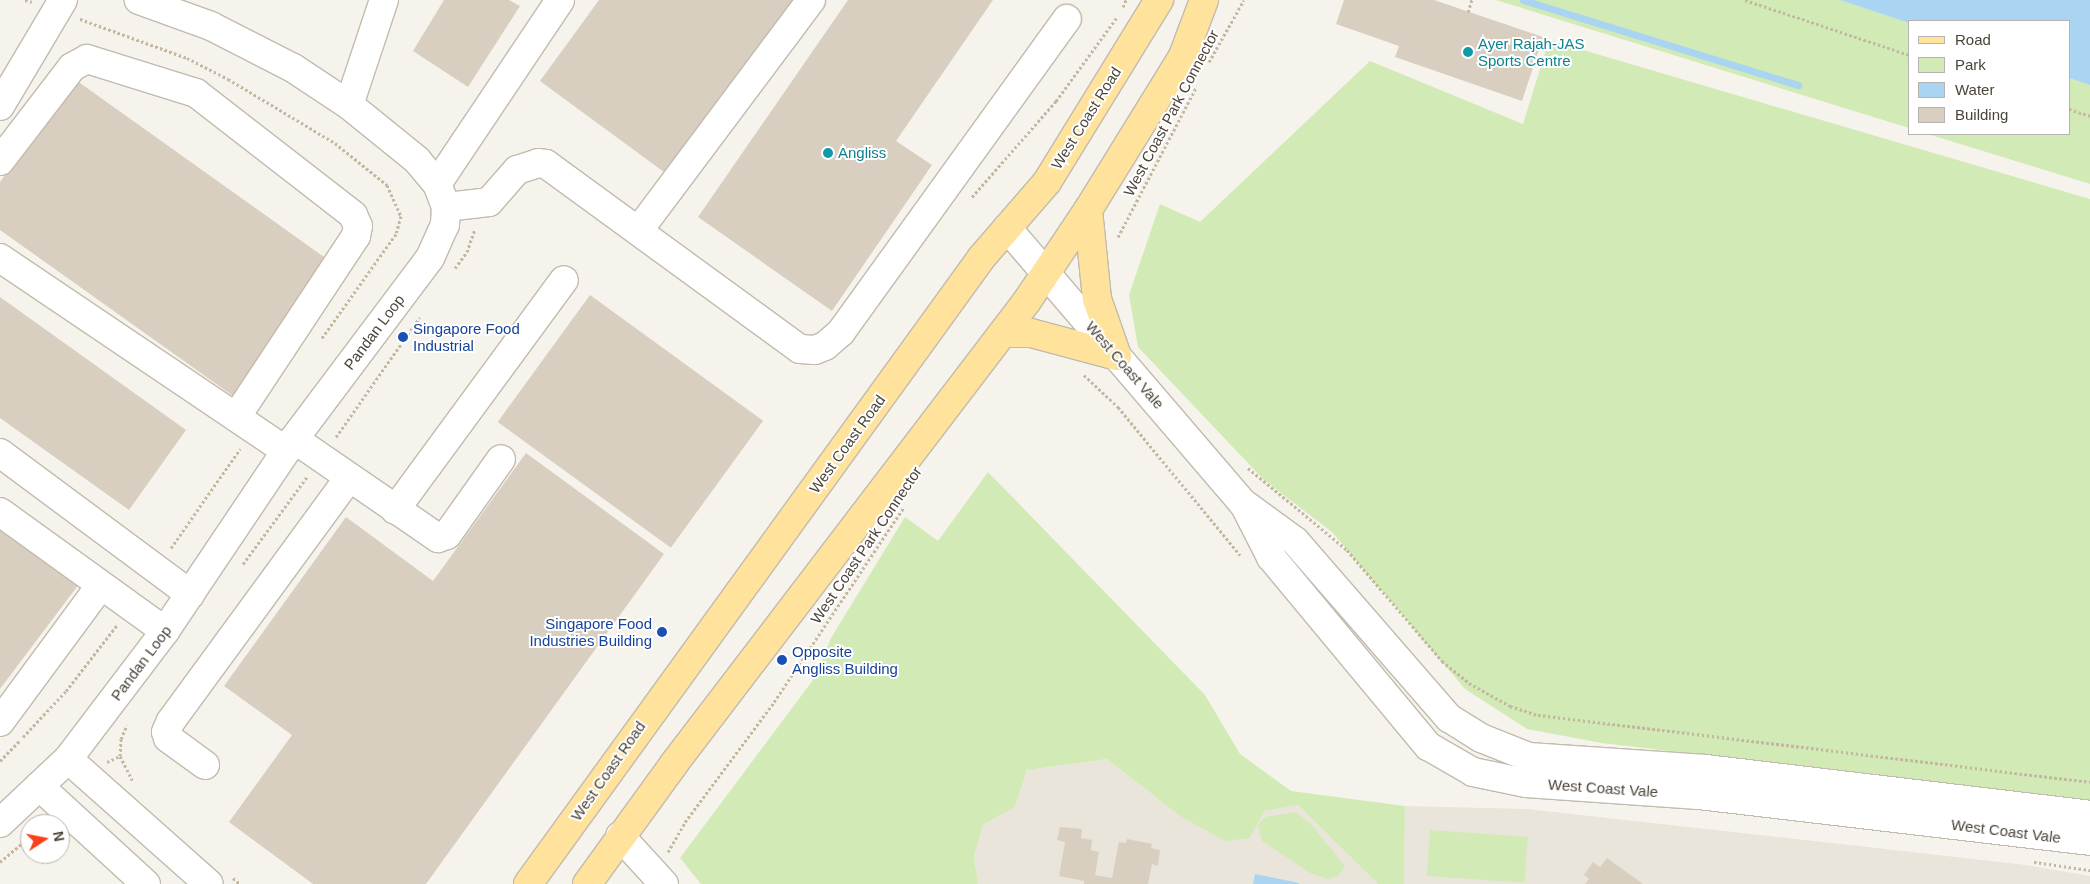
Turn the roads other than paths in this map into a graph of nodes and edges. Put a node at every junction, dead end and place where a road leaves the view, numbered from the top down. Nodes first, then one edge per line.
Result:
1 (139, 0) edge
2 (384, 0) edge
3 (560, 0) edge
4 (811, 0) edge
5 (1159, 0) edge
6 (1204, 0) edge
7 (60, 5) edge
8 (1067, 19) dead end
9 (349, 104) junction
10 (0, 106) edge
11 (0, 161) edge
12 (442, 196) junction
13 (1088, 210) junction
14 (1007, 228) junction
15 (639, 230) junction
16 (0, 258) edge
17 (1046, 273) junction
18 (564, 280) dead end
19 (1004, 332) junction
20 (1117, 356) junction
21 (245, 423) junction
22 (290, 445) junction
23 (0, 453) edge
24 (501, 459) dead end
25 (349, 478) junction
26 (1243, 503) junction
27 (394, 510) junction
28 (0, 512) edge
29 (101, 585) junction
30 (190, 594) junction
31 (164, 631) junction
32 (0, 722) edge
33 (68, 760) junction
34 (206, 765) dead end
35 (40, 786) junction
36 (2090, 815) edge
37 (0, 823) edge
38 (620, 836) junction
39 (2090, 841) edge
40 (660, 879) edge
41 (146, 884) edge
42 (209, 884) edge
43 (528, 884) edge
44 (587, 884) edge

1 - 9 street
2 - 9 street
3 - 12 street
4 - 15 street
5 - 14 main road, West Coast Road
6 - 13 main road
7 - 10 street
8 - 15 street
9 - 12 street
11 - 21 street
12 - 15 street
12 - 22 street, Pandan Loop
13 - 17 main road
13 - 20 main road
14 - 17 street, West Coast Vale
14 - 43 main road, West Coast Road
16 - 21 street
17 - 19 main road
17 - 20 street, West Coast Vale
18 - 27 street
19 - 20 main road
19 - 38 main road
20 - 26 street, West Coast Vale
21 - 22 street
22 - 25 street
22 - 30 street, Pandan Loop
23 - 30 street
24 - 27 street
25 - 27 street
25 - 34 street
26 - 36 street, West Coast Vale
26 - 39 street, West Coast Vale
28 - 29 street
29 - 31 street
29 - 32 street
30 - 31 street, Pandan Loop
31 - 33 street, Pandan Loop
33 - 35 street, Pandan Loop
33 - 42 street
35 - 37 street, Pandan Loop
35 - 41 street
38 - 40 street
38 - 44 main road

